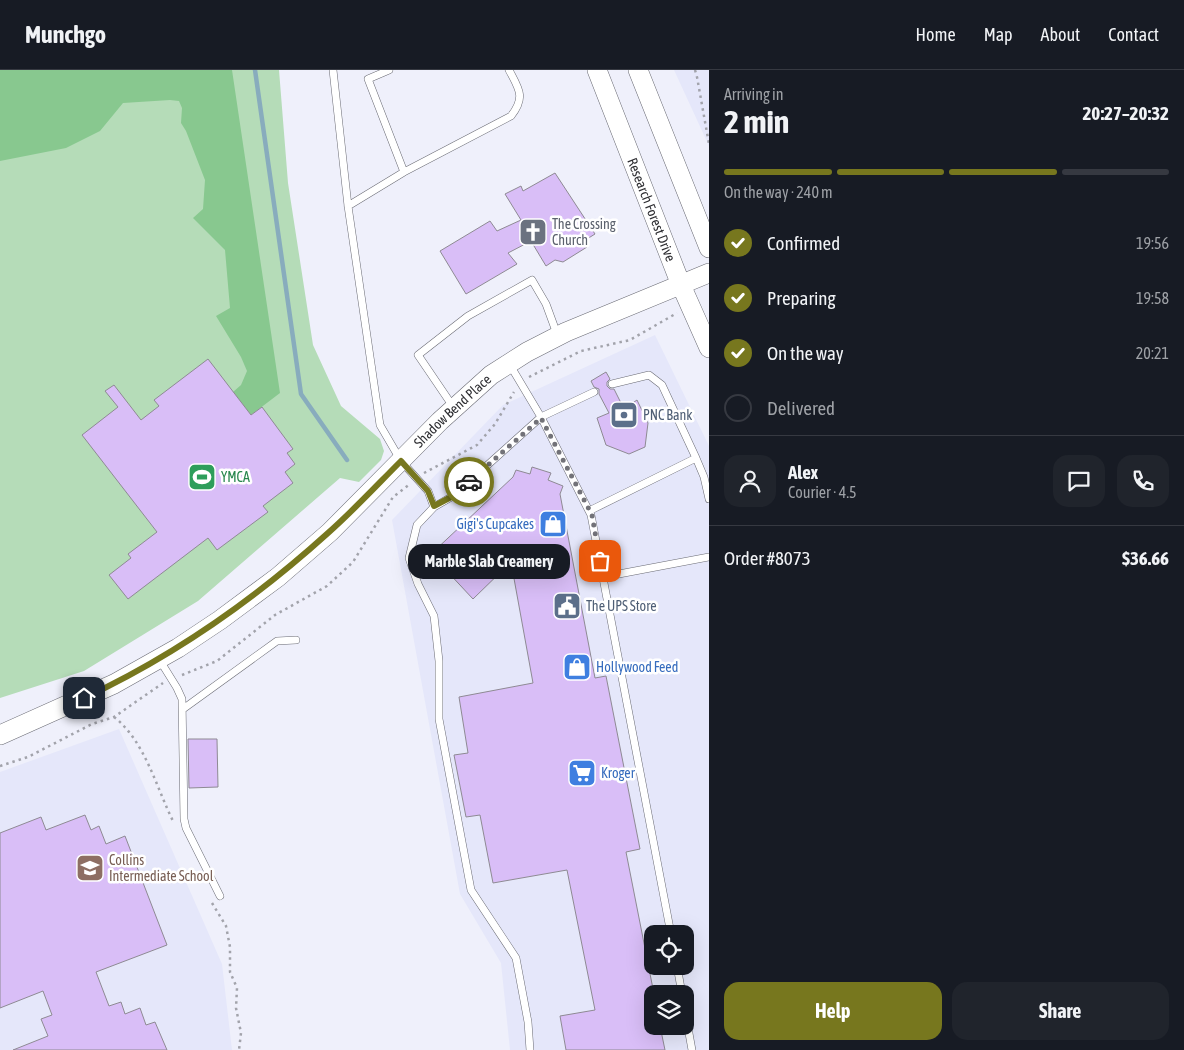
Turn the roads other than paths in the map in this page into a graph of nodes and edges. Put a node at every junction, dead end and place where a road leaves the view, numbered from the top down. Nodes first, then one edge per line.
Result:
1 (333, 70) edge
2 (389, 70) edge
3 (509, 70) edge
4 (597, 70) edge
5 (638, 70) edge
6 (404, 172) junction
7 (348, 206) junction
8 (709, 248) edge
9 (709, 273) edge
10 (681, 285) junction
11 (558, 336) junction
12 (709, 348) edge
13 (510, 363) junction
14 (612, 384) dead end
15 (594, 392) dead end
16 (454, 409) junction
17 (541, 418) junction
18 (696, 458) junction
19 (401, 461) junction
20 (709, 499) edge
21 (434, 506) junction
22 (589, 511) junction
23 (709, 557) edge
24 (603, 577) junction
25 (296, 640) dead end
26 (159, 659) junction
27 (183, 709) junction
28 (0, 735) edge
29 (220, 896) dead end
30 (669, 925) edge
31 (689, 1035) edge
32 (530, 1050) edge
33 (692, 1050) edge

1 - 7 lane
2 - 6 lane
3 - 6 lane
4 - 10 street, Research Forest Drive
5 - 8 street
6 - 7 lane
7 - 19 lane
9 - 10 street, Shadow Bend Place
10 - 11 street, Shadow Bend Place
10 - 12 street, Research Forest Drive
11 - 13 street, Shadow Bend Place
11 - 16 lane
13 - 16 street, Shadow Bend Place
13 - 17 lane
14 - 18 lane
15 - 17 lane
16 - 19 street, Shadow Bend Place
17 - 21 lane
17 - 22 lane
18 - 20 lane
18 - 22 lane
19 - 21 lane
19 - 26 street, Shadow Bend Place
21 - 32 lane
22 - 24 lane
23 - 24 lane
24 - 30 lane
25 - 27 lane
26 - 27 lane
26 - 28 street, Shadow Bend Place
27 - 29 lane
31 - 33 lane

